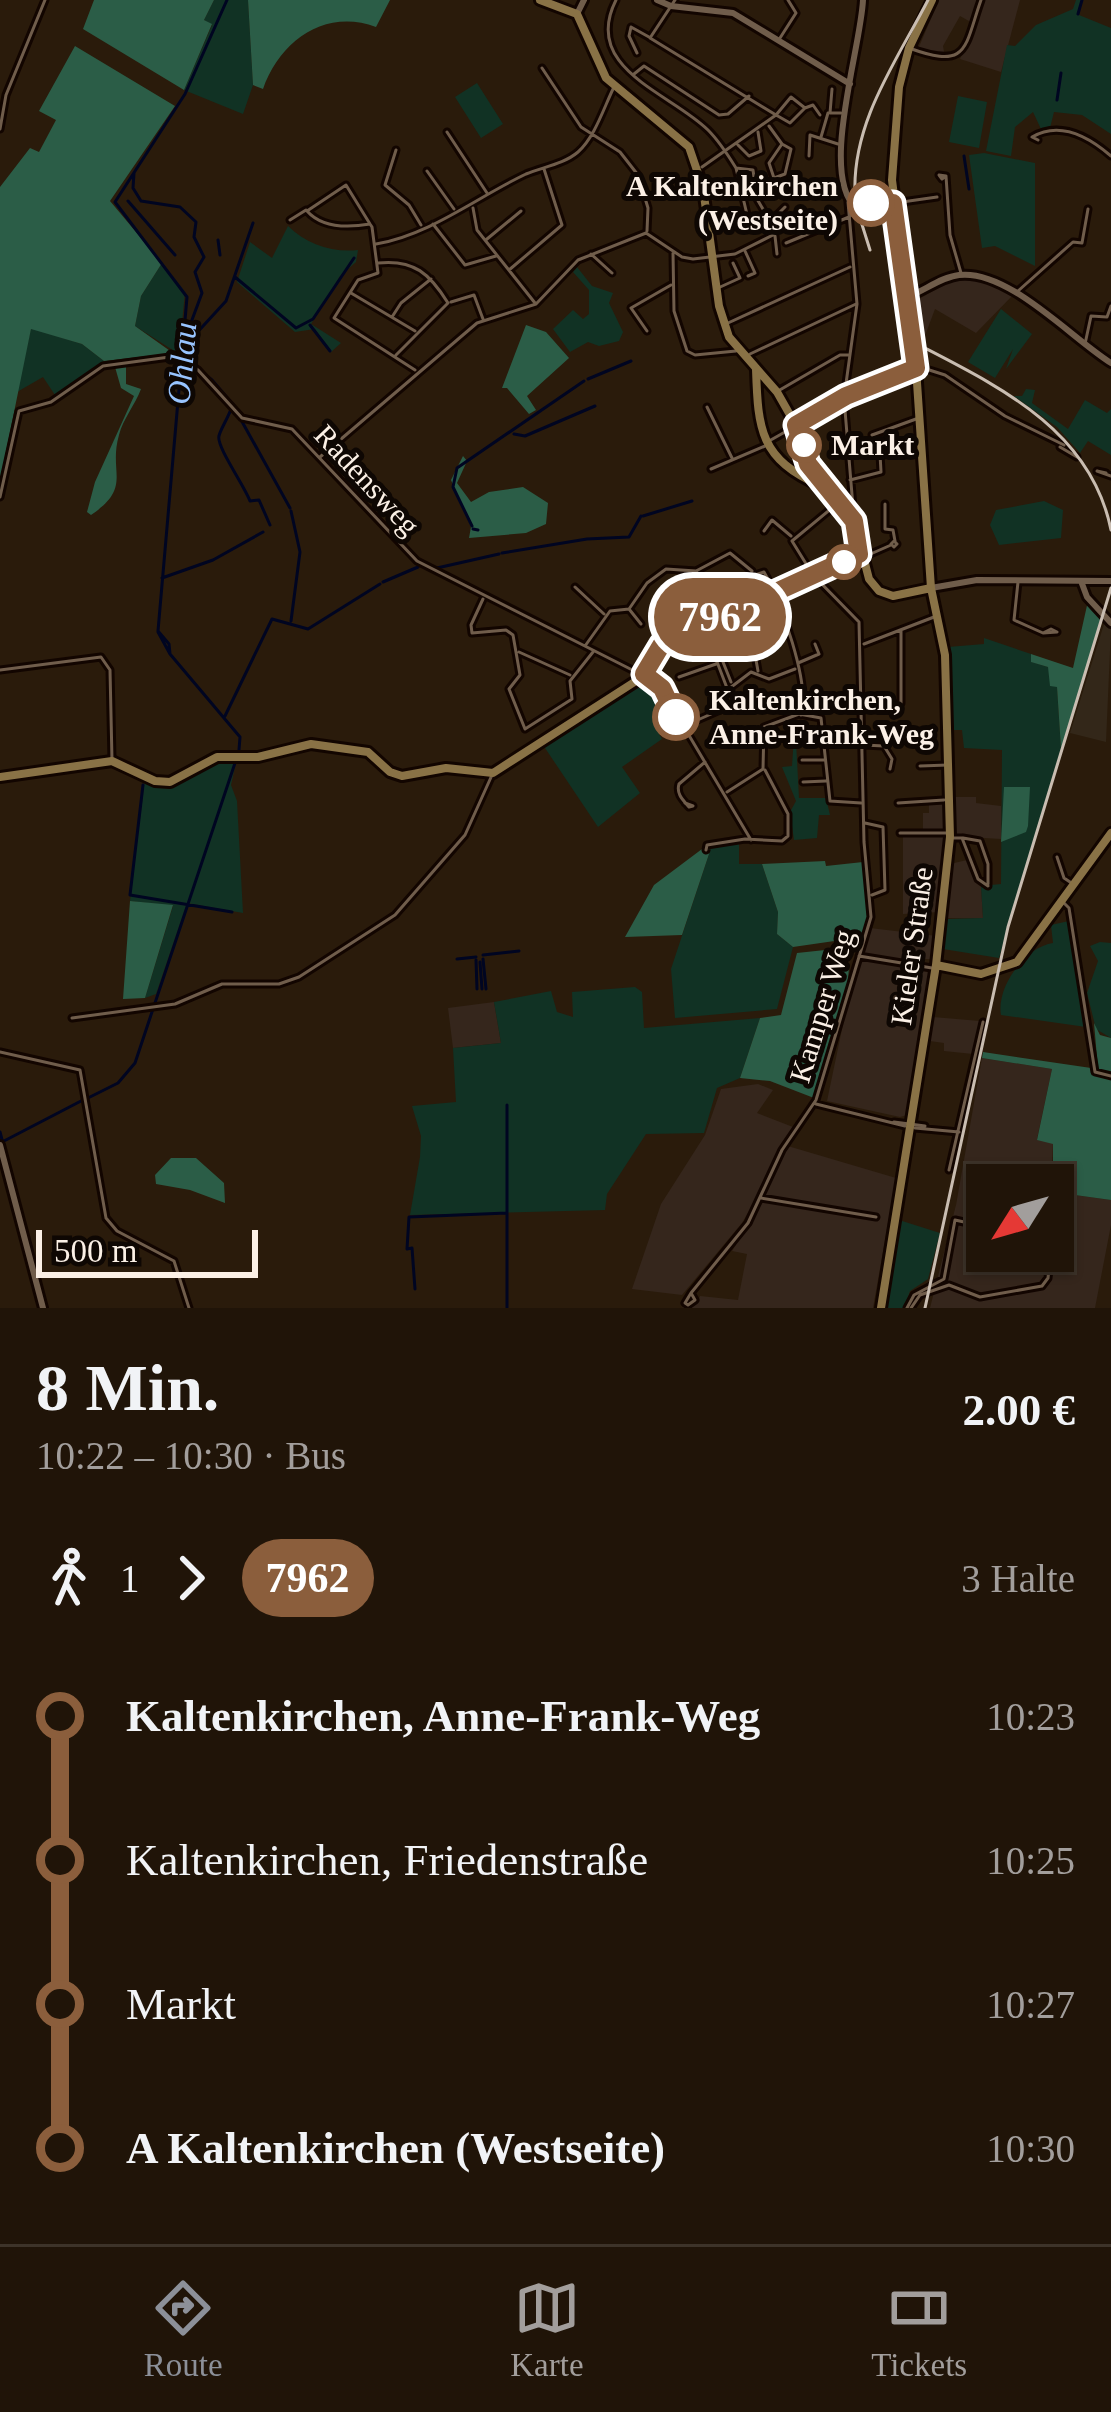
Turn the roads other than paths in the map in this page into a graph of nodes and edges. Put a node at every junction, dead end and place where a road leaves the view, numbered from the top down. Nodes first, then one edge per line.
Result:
1 (45, 0) edge
2 (540, 0) edge
3 (584, 0) edge
4 (616, 0) edge
5 (656, 0) edge
6 (788, 0) edge
7 (863, 0) edge
8 (932, 0) edge
9 (981, 0) edge
10 (673, 3) edge
11 (578, 14) junction
12 (650, 38) junction
13 (779, 40) junction
14 (910, 48) junction
15 (637, 53) dead end
16 (542, 68) dead end
17 (633, 76) junction
18 (850, 84) junction
19 (614, 87) junction
20 (832, 89) dead end
21 (749, 96) junction
22 (805, 108) junction
23 (830, 113) junction
24 (843, 113) junction
25 (776, 115) junction
26 (820, 115) dead end
27 (767, 123) junction
28 (0, 129) edge
29 (757, 130) junction
30 (447, 132) dead end
31 (591, 133) junction
32 (1038, 135) dead end
33 (820, 140) junction
34 (737, 144) junction
35 (782, 144) junction
36 (840, 145) junction
37 (396, 150) dead end
38 (725, 152) junction
39 (809, 156) dead end
40 (1111, 156) edge
41 (544, 168) junction
42 (736, 168) junction
43 (698, 170) junction
44 (428, 171) dead end
45 (946, 176) dead end
46 (488, 195) junction
47 (937, 197) dead end
48 (893, 203) junction
49 (785, 207) dead end
50 (473, 208) junction
51 (852, 208) junction
52 (308, 209) junction
53 (1088, 209) dead end
54 (455, 210) junction
55 (521, 211) dead end
56 (290, 220) dead end
57 (431, 222) junction
58 (370, 224) junction
59 (422, 226) junction
60 (646, 233) junction
61 (775, 234) junction
62 (486, 240) junction
63 (786, 243) dead end
64 (374, 244) junction
65 (745, 249) junction
66 (673, 251) junction
67 (590, 253) junction
68 (777, 254) dead end
69 (498, 255) junction
70 (712, 256) junction
71 (682, 257) junction
72 (674, 260) junction
73 (733, 263) dead end
74 (376, 264) junction
75 (852, 266) junction
76 (509, 270) junction
77 (612, 273) dead end
78 (961, 274) junction
79 (748, 276) dead end
80 (433, 278) junction
81 (902, 278) junction
82 (673, 285) junction
83 (935, 285) junction
84 (716, 288) junction
85 (349, 292) junction
86 (1016, 292) junction
87 (906, 300) junction
88 (448, 303) junction
89 (536, 304) junction
90 (857, 304) junction
91 (1111, 306) edge
92 (392, 317) junction
93 (483, 321) junction
94 (724, 325) junction
95 (416, 332) junction
96 (647, 332) dead end
97 (1085, 346) junction
98 (396, 355) junction
99 (848, 355) junction
100 (751, 363) junction
101 (1111, 363) edge
102 (916, 368) junction
103 (417, 372) junction
104 (777, 392) junction
105 (844, 398) junction
106 (707, 407) dead end
107 (918, 418) junction
108 (796, 425) junction
109 (872, 434) dead end
110 (766, 444) junction
111 (880, 454) dead end
112 (1077, 457) dead end
113 (319, 458) junction
114 (733, 459) junction
115 (711, 469) dead end
116 (813, 478) junction
117 (850, 480) junction
118 (0, 497) edge
119 (839, 502) junction
120 (885, 504) dead end
121 (854, 521) junction
122 (764, 531) dead end
123 (792, 537) junction
124 (906, 541) dead end
125 (895, 543) junction
126 (861, 559) junction
127 (696, 571) junction
128 (753, 572) junction
129 (813, 575) junction
130 (1018, 580) junction
131 (1083, 581) junction
132 (1111, 581) edge
133 (575, 587) dead end
134 (931, 588) junction
135 (777, 594) junction
136 (484, 597) junction
137 (629, 610) junction
138 (853, 613) junction
139 (604, 615) junction
140 (935, 617) junction
141 (1111, 623) edge
142 (640, 624) dead end
143 (901, 631) junction
144 (1043, 633) dead end
145 (860, 634) junction
146 (752, 638) dead end
147 (815, 644) dead end
148 (585, 646) junction
149 (861, 646) junction
150 (594, 650) junction
151 (517, 652) junction
152 (718, 663) junction
153 (796, 666) junction
154 (0, 670) edge
155 (758, 673) junction
156 (644, 674) junction
157 (572, 676) junction
158 (679, 677) dead end
159 (730, 687) junction
160 (861, 709) junction
161 (801, 715) junction
162 (682, 727) junction
163 (803, 740) dead end
164 (825, 740) junction
165 (862, 745) junction
166 (802, 760) dead end
167 (827, 760) junction
168 (109, 761) junction
169 (707, 761) junction
170 (950, 765) junction
171 (920, 766) dead end
172 (763, 769) junction
173 (890, 769) dead end
174 (493, 773) junction
175 (0, 777) edge
176 (828, 781) junction
177 (803, 782) dead end
178 (725, 793) junction
179 (951, 800) junction
180 (685, 803) dead end
181 (863, 803) junction
182 (898, 803) dead end
183 (863, 823) junction
184 (900, 833) dead end
185 (1111, 833) edge
186 (950, 835) junction
187 (962, 838) junction
188 (751, 840) junction
189 (706, 850) dead end
190 (1057, 857) dead end
191 (1075, 885) junction
192 (869, 896) junction
193 (1063, 902) junction
194 (857, 956) junction
195 (913, 963) junction
196 (940, 967) junction
197 (72, 1018) dead end
198 (983, 1022) dead end
199 (0, 1052) edge
200 (1111, 1076) edge
201 (814, 1103) junction
202 (909, 1124) junction
203 (959, 1132) junction
204 (0, 1145) edge
205 (950, 1171) dead end
206 (760, 1198) junction
207 (876, 1216) dead end
208 (966, 1222) edge
209 (1049, 1272) edge
210 (683, 1305) edge
211 (43, 1308) edge
212 (189, 1308) edge
213 (880, 1308) edge
214 (909, 1308) edge

1 - 28 street
2 - 11 main road
3 - 11 street
4 - 17 street
5 - 10 street
6 - 13 street
7 - 18 street
8 - 14 main road, Kieler Straße
9 - 14 street
10 - 12 street
10 - 13 street
11 - 19 main road
12 - 15 street
12 - 21 street
13 - 18 street
14 - 48 main road, Kieler Straße
16 - 31 street
17 - 21 street
17 - 38 street
18 - 24 street
19 - 31 street
19 - 43 main road
20 - 23 street
21 - 25 street
22 - 25 street
22 - 25 street
22 - 26 street
23 - 24 street
23 - 33 street
24 - 36 street
25 - 27 street
27 - 29 street
27 - 35 street
29 - 34 street
29 - 34 street
30 - 46 street
31 - 41 street
31 - 60 street
32 - 40 street
33 - 36 street
33 - 39 street
34 - 38 street
35 - 35 street
36 - 51 street
37 - 59 street
38 - 42 street
38 - 43 street
41 - 46 street
41 - 76 street
42 - 42 street
43 - 70 main road
44 - 54 street
45 - 78 street
46 - 50 street
47 - 48 street
48 - 51 street
48 - 81 main road, Kieler Straße
49 - 61 street
50 - 54 street
50 - 62 street
51 - 63 street
51 - 75 street
52 - 56 street
52 - 58 street
52 - 58 street
53 - 86 street
54 - 57 street
55 - 62 street
57 - 59 street
57 - 69 street
58 - 64 street
59 - 64 street
60 - 66 street
60 - 67 street
61 - 65 street
61 - 68 street
62 - 69 street
64 - 74 street
65 - 70 street
65 - 79 street
66 - 71 street
66 - 72 street
67 - 77 street
67 - 89 street
69 - 76 street
70 - 71 street
70 - 84 main road
71 - 72 street
72 - 82 street
73 - 84 street
74 - 80 street
74 - 85 street
75 - 90 street
75 - 94 street
76 - 89 street
78 - 83 street
78 - 86 street
80 - 88 street
80 - 92 street
81 - 83 street
81 - 87 main road, Kieler Straße
82 - 96 street
82 - 100 street
83 - 87 street
84 - 94 main road
85 - 92 street
85 - 98 street
86 - 97 street
87 - 102 main road, Kieler Straße
88 - 93 street
88 - 95 street
89 - 93 street
90 - 99 street
90 - 100 street
91 - 97 street
92 - 95 street
93 - 103 street
94 - 100 main road
95 - 98 street
97 - 101 street
98 - 103 street
99 - 104 street
99 - 105 street
100 - 104 main road
100 - 110 main road
102 - 105 street
102 - 107 main road, Kieler Straße
102 - 112 street
103 - 113 street
104 - 108 main road
105 - 108 street
105 - 117 street
106 - 114 street
107 - 109 street
107 - 134 main road, Kieler Straße
108 - 110 street
108 - 116 main road
110 - 114 street
110 - 116 main road
111 - 117 street
113 - 118 street, Radensweg
113 - 136 street, Radensweg
114 - 115 street
116 - 119 main road
117 - 121 street
119 - 121 main road
119 - 123 street
120 - 125 street
121 - 126 main road
122 - 123 street
123 - 129 street, Kamper Weg
124 - 125 street
125 - 126 street
126 - 129 main road
126 - 134 main road
127 - 128 street
127 - 128 street
127 - 137 street
128 - 135 street
129 - 135 main road
129 - 138 street, Kamper Weg
130 - 131 street
130 - 134 street
130 - 144 street
131 - 132 street
131 - 141 street
133 - 139 street
134 - 140 main road, Kieler Straße
135 - 153 street
135 - 156 main road
136 - 148 street, Radensweg
136 - 151 street
137 - 139 street
137 - 142 street
138 - 145 street, Kamper Weg
138 - 145 street, Kamper Weg
139 - 148 street
140 - 143 street
140 - 170 main road, Kieler Straße
143 - 149 street
143 - 160 street
145 - 149 street, Kamper Weg
146 - 155 street
147 - 153 street
148 - 150 street, Radensweg
149 - 160 street, Kamper Weg
150 - 156 street, Radensweg
150 - 157 street
151 - 157 street
151 - 157 street
152 - 158 street
152 - 159 street
152 - 159 street
153 - 155 street
153 - 161 street
154 - 168 street
155 - 159 street
156 - 162 street
156 - 174 main road
159 - 162 street
160 - 165 street, Kamper Weg
161 - 164 street
161 - 172 street
162 - 169 street
163 - 164 street
164 - 167 street
165 - 173 street
165 - 181 street, Kamper Weg
166 - 167 street
167 - 176 street
168 - 174 main road
168 - 175 main road
169 - 178 street
169 - 180 street
170 - 171 street
170 - 179 main road, Kieler Straße
172 - 178 street
172 - 188 street
174 - 197 street
176 - 177 street
176 - 181 street
178 - 188 street
179 - 182 street
179 - 186 main road, Kieler Straße
181 - 183 street, Kamper Weg
183 - 192 street, Kamper Weg
183 - 192 street
184 - 186 street
185 - 191 main road
186 - 187 street
186 - 196 main road, Kieler Straße
187 - 187 street
188 - 189 street
190 - 191 street
191 - 193 main road
192 - 194 street, Kamper Weg
193 - 196 main road
193 - 200 street
194 - 195 street
194 - 201 street, Kamper Weg
195 - 196 street
195 - 196 street
196 - 202 main road, Kieler Straße
198 - 203 street
199 - 212 street
201 - 202 street
201 - 206 street, Kamper Weg
202 - 203 street
202 - 213 main road, Kieler Straße
203 - 205 street
204 - 211 street
206 - 207 street
206 - 210 street, Kamper Weg
208 - 214 street
209 - 214 street

